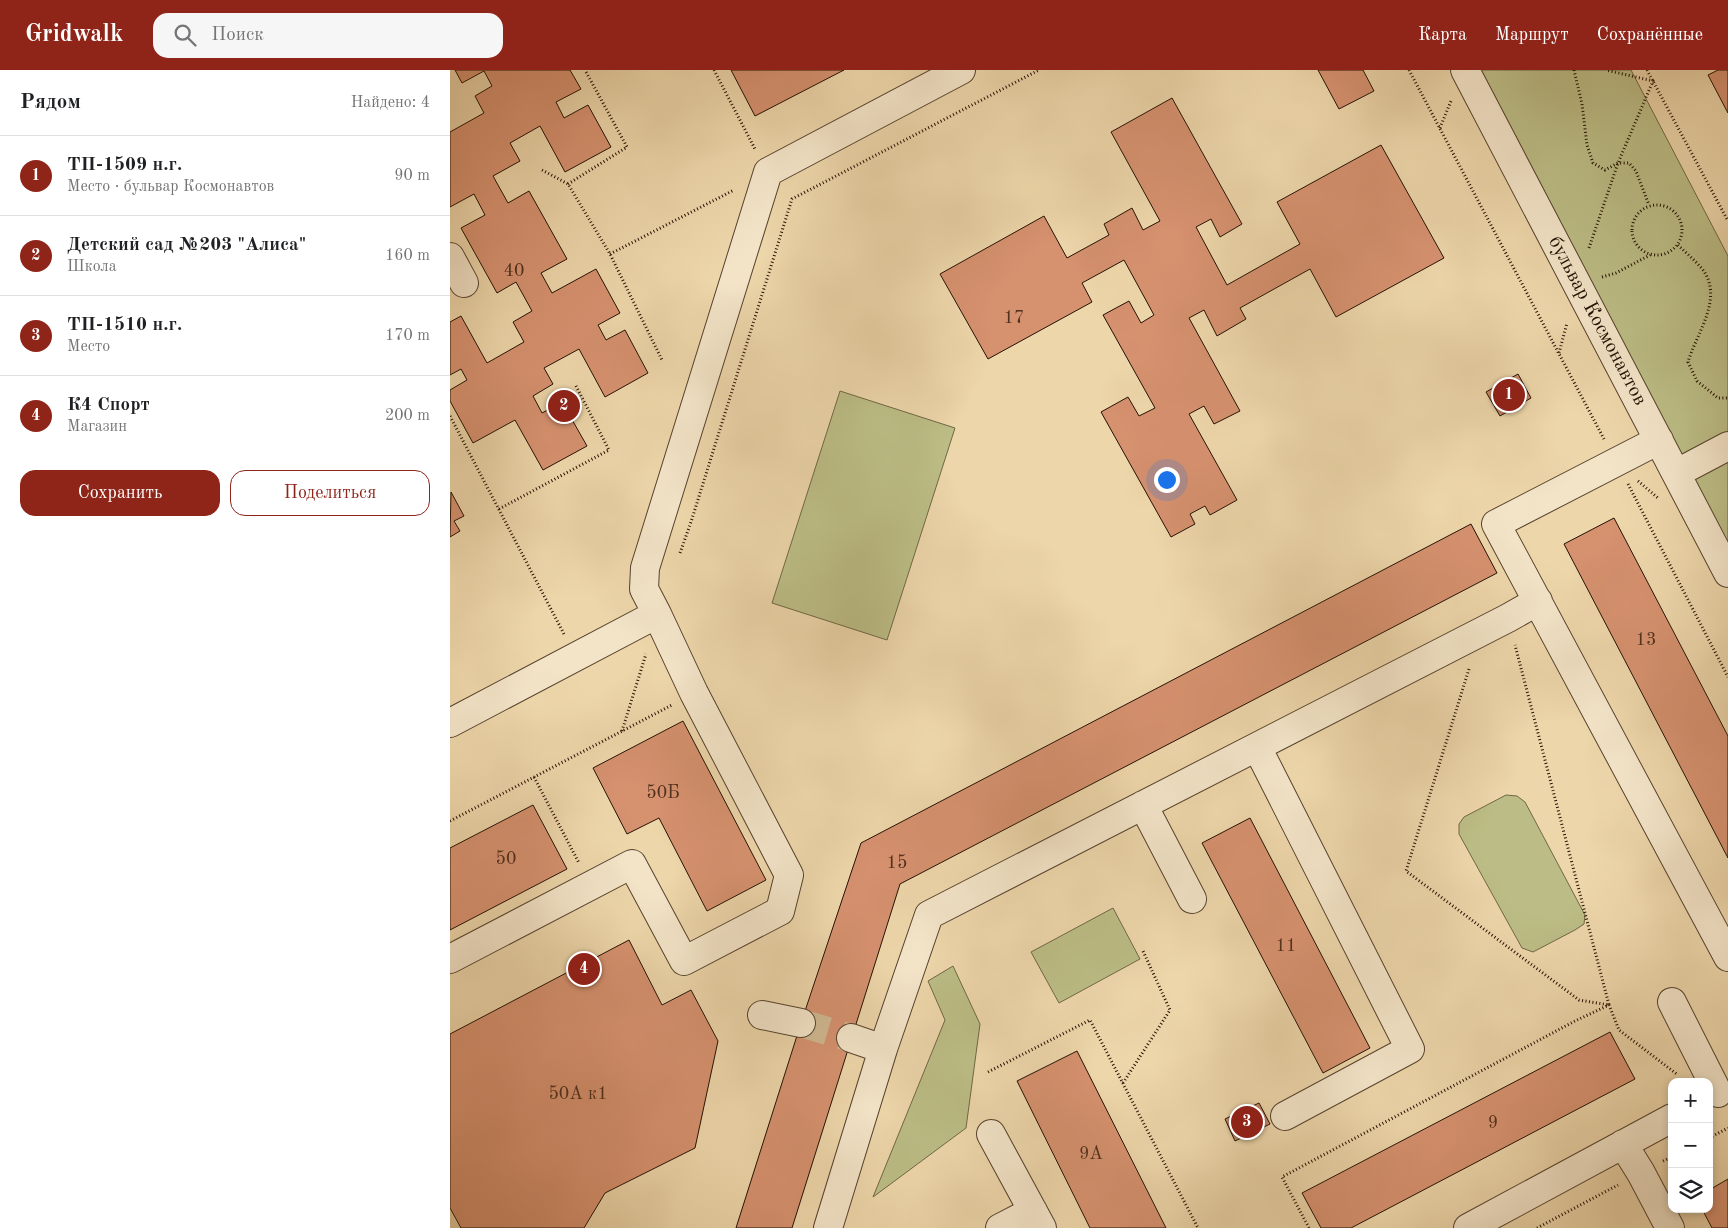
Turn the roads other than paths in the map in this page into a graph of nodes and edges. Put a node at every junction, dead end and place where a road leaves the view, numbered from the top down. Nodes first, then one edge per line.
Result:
1 (961, 70) edge
2 (1465, 70) edge
3 (450, 258) edge
4 (464, 283) dead end
5 (1659, 440) junction
6 (1728, 446) edge
7 (1676, 473) junction
8 (1728, 573) edge
9 (1538, 601) junction
10 (658, 614) junction
11 (450, 723) edge
12 (1257, 747) junction
13 (1143, 806) junction
14 (1192, 899) dead end
15 (1728, 957) edge
16 (450, 959) edge
17 (1672, 1002) dead end
18 (762, 1015) dead end
19 (801, 1023) tunnel mouth
20 (851, 1038) tunnel mouth
21 (883, 1049) junction
22 (1719, 1093) edge
23 (1285, 1116) dead end
24 (1668, 1120) edge
25 (991, 1134) dead end
26 (1623, 1144) junction
27 (1038, 1220) edge
28 (828, 1228) edge
29 (1000, 1228) edge
30 (1468, 1228) edge
31 (1670, 1228) edge

1 - 10 street
2 - 5 street, бульвар Космонавтов
3 - 4 street
5 - 7 street, бульвар Космонавтов
5 - 9 street
6 - 7 street
7 - 8 street, бульвар Космонавтов
9 - 12 street
9 - 15 street
10 - 11 street
10 - 16 street
12 - 13 street
12 - 23 street
13 - 14 street
13 - 21 street
17 - 22 street
18 - 19 street
20 - 21 street
21 - 28 street
24 - 26 street
25 - 27 street
26 - 30 street
26 - 31 street
27 - 29 street

